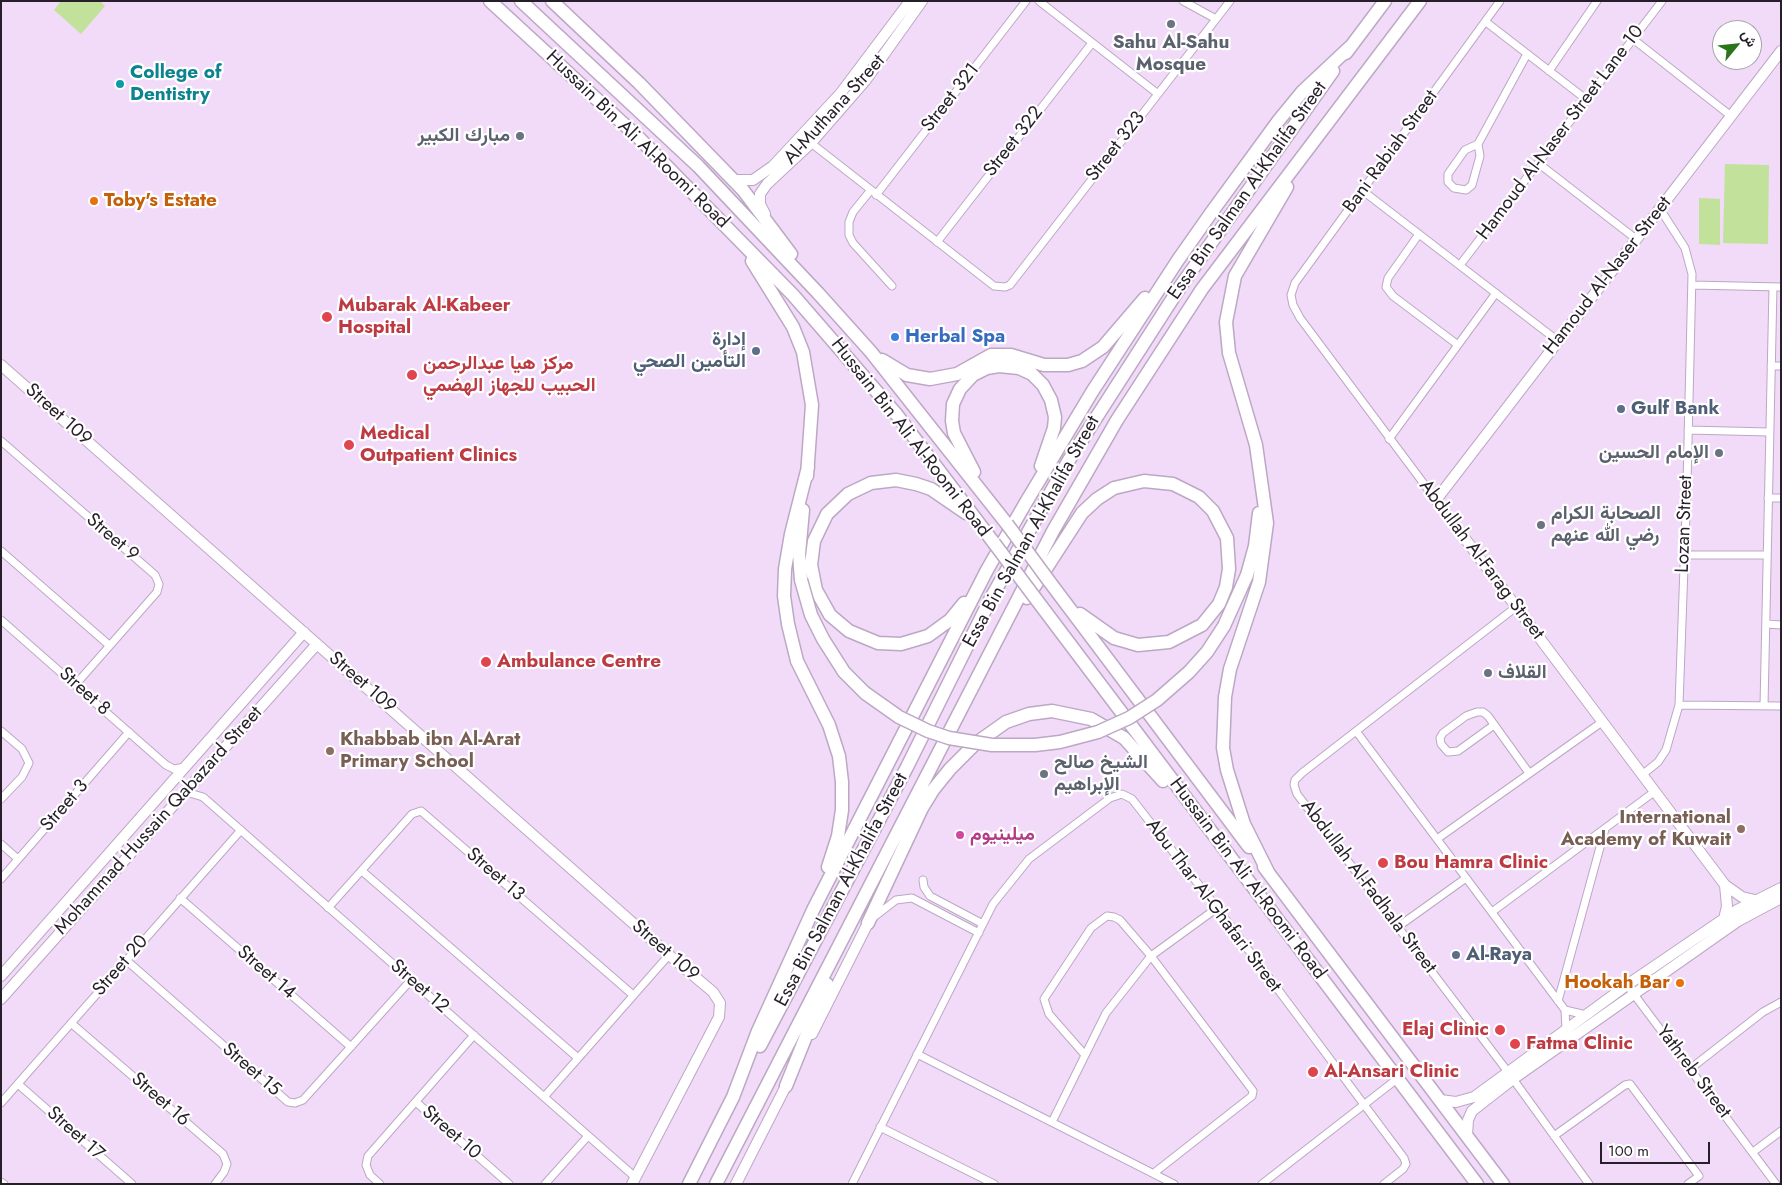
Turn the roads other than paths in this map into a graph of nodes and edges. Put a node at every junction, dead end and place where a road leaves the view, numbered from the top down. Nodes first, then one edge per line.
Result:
1 (490, 1) edge
2 (522, 1) edge
3 (552, 1) edge
4 (910, 1) edge
5 (922, 1) edge
6 (1026, 1) edge
7 (1039, 1) edge
8 (1183, 1) edge
9 (1230, 1) edge
10 (1385, 1) edge
11 (1420, 1) edge
12 (1500, 1) edge
13 (1597, 1) edge
14 (1662, 1) edge
15 (1216, 19) junction
16 (1486, 22) junction
17 (1633, 39) junction
18 (1092, 43) junction
19 (1350, 47) junction
20 (1781, 51) edge
21 (1527, 54) junction
22 (1549, 70) junction
23 (1158, 94) junction
24 (1586, 100) junction
25 (1731, 116) junction
26 (1315, 138) junction
27 (811, 143) junction
28 (1478, 144) junction
29 (1538, 163) junction
30 (734, 180) junction
31 (1363, 191) junction
32 (873, 193) junction
33 (1660, 208) junction
34 (767, 220) junction
35 (732, 232) junction
36 (1420, 234) junction
37 (1636, 239) junction
38 (937, 242) junction
39 (1178, 260) junction
40 (1460, 265) junction
41 (1692, 285) junction
42 (892, 286) dead end
43 (1777, 287) edge
44 (818, 293) junction
45 (1496, 293) junction
46 (1293, 305) joint
47 (1558, 341) junction
48 (1458, 345) junction
49 (871, 352) junction
50 (1, 364) edge
51 (1771, 366) junction
52 (1781, 366) edge
53 (1688, 430) junction
54 (1769, 432) junction
55 (1390, 439) junction
56 (1, 442) edge
57 (808, 467) junction
58 (1260, 468) junction
59 (1768, 498) junction
60 (1781, 498) edge
61 (1436, 500) junction
62 (1025, 504) junction
63 (996, 511) junction
64 (981, 526) junction
65 (1, 551) edge
66 (1767, 554) junction
67 (1684, 555) junction
68 (988, 570) junction
69 (1065, 601) junction
70 (1516, 607) junction
71 (1, 620) edge
72 (1766, 624) junction
73 (1781, 624) edge
74 (304, 632) junction
75 (317, 644) junction
76 (108, 645) junction
77 (984, 665) junction
78 (273, 668) junction
79 (76, 684) junction
80 (1679, 705) junction
81 (1764, 706) junction
82 (1781, 706) edge
83 (1602, 722) junction
84 (1494, 725) junction
85 (239, 731) junction
86 (1356, 731) junction
87 (1, 732) edge
88 (129, 732) junction
89 (166, 765) junction
90 (188, 766) junction
91 (1529, 774) junction
92 (1642, 775) junction
93 (199, 776) junction
94 (171, 786) junction
95 (186, 792) junction
96 (1654, 792) junction
97 (203, 797) junction
98 (1, 799) edge
99 (1605, 828) junction
100 (241, 830) junction
101 (1437, 839) junction
102 (1, 844) edge
103 (18, 859) junction
104 (362, 871) junction
105 (1268, 872) junction
106 (1466, 878) junction
107 (1, 879) edge
108 (1725, 885) junction
109 (1781, 888) edge
110 (1256, 892) junction
111 (180, 898) junction
112 (1781, 898) edge
113 (863, 899) junction
114 (1755, 900) junction
115 (926, 904) junction
116 (328, 908) junction
117 (1217, 908) junction
118 (813, 910) junction
119 (1492, 912) junction
120 (1724, 919) junction
121 (868, 923) junction
122 (983, 924) junction
123 (1399, 926) junction
124 (979, 933) junction
125 (32, 942) junction
126 (669, 955) junction
127 (1151, 956) junction
128 (126, 960) junction
129 (1, 976) edge
130 (411, 980) junction
131 (16, 982) junction
132 (1627, 985) junction
133 (1634, 994) junction
134 (633, 995) junction
135 (1, 999) edge
136 (1558, 1001) junction
137 (1781, 1002) edge
138 (1565, 1010) junction
139 (1586, 1015) junction
140 (72, 1023) junction
141 (1566, 1029) junction
142 (474, 1035) junction
143 (351, 1047) junction
144 (918, 1054) junction
145 (1085, 1055) junction
146 (578, 1058) junction
147 (1690, 1069) junction
148 (1510, 1075) junction
149 (1397, 1079) junction
150 (18, 1084) junction
151 (786, 1086) junction
152 (544, 1096) junction
153 (733, 1097) junction
154 (1440, 1100) junction
155 (416, 1102) junction
156 (1, 1103) edge
157 (1364, 1105) junction
158 (1052, 1122) junction
159 (880, 1127) junction
160 (1781, 1131) edge
161 (1467, 1134) junction
162 (588, 1136) junction
163 (1554, 1136) junction
164 (1752, 1152) junction
165 (1154, 1173) junction
166 (634, 1180) edge
167 (132, 1184) edge
168 (214, 1184) edge
169 (380, 1184) edge
170 (509, 1184) edge
171 (545, 1184) edge
172 (689, 1184) edge
173 (716, 1184) edge
174 (736, 1184) edge
175 (852, 1184) edge
176 (994, 1184) edge
177 (1174, 1184) edge
178 (1262, 1184) edge
179 (1384, 1184) edge
180 (1477, 1184) edge
181 (1503, 1184) edge
182 (1589, 1184) edge
183 (1688, 1184) edge
184 (1776, 1184) edge

1 - 35 highway, Hussain Bin Ali Al-Roomi Road
2 - 44 highway, Hussain Bin Ali Al-Roomi Road
3 - 30 highway
4 - 30 street, Al-Muthana Street
5 - 27 street, Al-Muthana Street
6 - 32 street, Street 321
7 - 18 street
8 - 15 street
9 - 15 street, Street 323
10 - 19 highway, Essa Bin Salman Al-Khalifa Street
11 - 26 highway, Essa Bin Salman Al-Khalifa Street
12 - 16 street, Bani Rabiah Street
13 - 22 street
14 - 17 street, Hamoud Al-Naser Street Lane 10
15 - 23 street, Street 323
16 - 21 street
16 - 31 street, Bani Rabiah Street
17 - 24 street, Hamoud Al-Naser Street Lane 10
17 - 25 street
18 - 23 street
18 - 38 street, Street 322
19 - 39 highway
19 - 153 highway, Essa Bin Salman Al-Khalifa Street
20 - 25 street, Hamoud Al-Naser Street
21 - 22 street
21 - 28 street
22 - 24 street
23 - 38 street, Street 323
24 - 29 street, Hamoud Al-Naser Street Lane 10
25 - 33 street, Hamoud Al-Naser Street
26 - 58 highway
26 - 77 highway, Essa Bin Salman Al-Khalifa Street
27 - 32 street
27 - 34 street, Al-Muthana Street
28 - 28 street
29 - 37 street
29 - 40 street, Hamoud Al-Naser Street Lane 10
30 - 34 highway
31 - 36 street
31 - 46 street, Bani Rabiah Street
32 - 38 street
32 - 42 street, Street 321
33 - 37 street, Hamoud Al-Naser Street
33 - 41 street, Lozan Street
34 - 44 highway
35 - 57 highway
35 - 64 highway, Hussain Bin Ali Al-Roomi Road
36 - 40 street
36 - 48 street
37 - 47 street, Hamoud Al-Naser Street
39 - 49 highway
39 - 62 highway
40 - 45 street
41 - 43 street
41 - 53 street, Lozan Street
43 - 51 street
44 - 49 highway, Hussain Bin Ali Al-Roomi Road
45 - 47 street
45 - 48 street
46 - 55 street, Abdullah Al-Farag Street
47 - 61 street, Hamoud Al-Naser Street
48 - 55 street
49 - 63 highway, Hussain Bin Ali Al-Roomi Road
50 - 74 street, Street 109
51 - 52 street
51 - 54 street
53 - 54 street
53 - 67 street, Lozan Street
54 - 59 street
55 - 61 street, Abdullah Al-Farag Street
56 - 76 street, Street 9
57 - 58 highway, bridge
57 - 118 highway
58 - 105 highway
59 - 60 street
59 - 66 street
61 - 70 street, Abdullah Al-Farag Street
62 - 63 highway
62 - 68 highway
63 - 69 highway, Hussain Bin Ali Al-Roomi Road, bridge
64 - 68 highway
64 - 110 highway, Hussain Bin Ali Al-Roomi Road, bridge
65 - 76 street
66 - 67 street
66 - 72 street
67 - 80 street, Lozan Street
68 - 118 highway
69 - 77 highway
69 - 105 highway, Hussain Bin Ali Al-Roomi Road
70 - 83 street, Abdullah Al-Farag Street
70 - 86 street, Abdullah Al-Fadhala Street
71 - 79 street, Street 8
72 - 73 street
72 - 81 street
74 - 75 street, Street 109
74 - 78 street, Mohammad Hussain Qabazard Street
75 - 85 street, Mohammad Hussain Qabazard Street
75 - 126 street, Street 109
76 - 79 street, Street 9
77 - 113 highway, Essa Bin Salman Al-Khalifa Street
78 - 85 street
78 - 90 street, Mohammad Hussain Qabazard Street
79 - 88 street, Street 8
80 - 81 street
80 - 92 street, Lozan Street
81 - 82 street
83 - 91 street
83 - 92 street, Abdullah Al-Farag Street
84 - 84 street
84 - 91 street
85 - 93 street, Mohammad Hussain Qabazard Street
86 - 101 street
86 - 123 street, Abdullah Al-Fadhala Street
87 - 98 street
88 - 89 street, Street 8
88 - 103 street, Street 3
89 - 90 street
89 - 94 street
90 - 94 street, Mohammad Hussain Qabazard Street
91 - 101 street
92 - 96 street, Abdullah Al-Farag Street
93 - 95 street, Mohammad Hussain Qabazard Street
93 - 97 street
94 - 125 street, Mohammad Hussain Qabazard Street
95 - 97 street, Street 12
95 - 131 street, Mohammad Hussain Qabazard Street
96 - 99 street
96 - 108 street, Abdullah Al-Farag Street
97 - 100 street, Street 12
99 - 119 street
99 - 136 street
100 - 111 street, Street 20
100 - 116 street, Street 12
101 - 106 street
102 - 103 street
103 - 107 street, Street 3
104 - 116 street, Street 13
104 - 134 street, Street 13
104 - 146 street
105 - 154 highway, Hussain Bin Ali Al-Roomi Road
106 - 119 street
106 - 123 street
108 - 114 street, Abdullah Al-Farag Street
108 - 120 street
109 - 114 street
110 - 121 highway
110 - 149 highway, Hussain Bin Ali Al-Roomi Road
111 - 128 street, Street 20
111 - 143 street, Street 14
112 - 133 street
113 - 151 highway
113 - 173 highway
114 - 120 street
115 - 121 street
115 - 122 street
115 - 124 street
116 - 130 street, Street 12
117 - 122 street, Abu Thar Al-Ghafari Street
117 - 127 street
117 - 157 street, Abu Thar Al-Ghafari Street
118 - 153 highway
119 - 136 street
120 - 132 street
121 - 151 street
122 - 124 street, Abu Thar Al-Ghafari Street
123 - 148 street, Abdullah Al-Fadhala Street
124 - 144 street, Abu Thar Al-Ghafari Street
125 - 129 street, Mohammad Hussain Qabazard Street
125 - 131 street
126 - 134 street
126 - 166 street, Street 109
127 - 145 street
127 - 145 street
127 - 165 street
128 - 140 street, Street 20
128 - 143 street, Street 15
130 - 142 street, Street 12
130 - 143 street, Street 15
131 - 135 street, Mohammad Hussain Qabazard Street
132 - 133 street, Yathreb Street
132 - 139 street
133 - 147 street, Yathreb Street
133 - 148 street
134 - 146 street
136 - 138 street
137 - 147 street
138 - 139 street
138 - 141 street
139 - 141 street
140 - 150 street, Street 20
140 - 168 street, Street 16
141 - 148 street
142 - 152 street, Street 12
142 - 155 street, Street 10
144 - 158 street
144 - 159 street, Abu Thar Al-Ghafari Street
145 - 158 street
146 - 152 street
147 - 164 street, Yathreb Street
148 - 154 street
148 - 161 street
148 - 163 street, Abdullah Al-Fadhala Street
149 - 157 street
149 - 180 highway, Hussain Bin Ali Al-Roomi Road
150 - 156 street, Street 20
150 - 167 street, Street 17
151 - 174 street
152 - 162 street, Street 12
153 - 172 highway
154 - 161 highway, Hussain Bin Ali Al-Roomi Road
155 - 169 street, Street 10
155 - 170 street, Street 10
157 - 178 street
157 - 179 street, Abu Thar Al-Ghafari Street
158 - 165 street
159 - 175 street, Abu Thar Al-Ghafari Street
159 - 176 street
160 - 164 street
161 - 181 highway, Hussain Bin Ali Al-Roomi Road
162 - 166 street, Street 12
162 - 171 street
163 - 182 street, Abdullah Al-Fadhala Street
163 - 183 street
164 - 184 street, Yathreb Street
165 - 177 street

